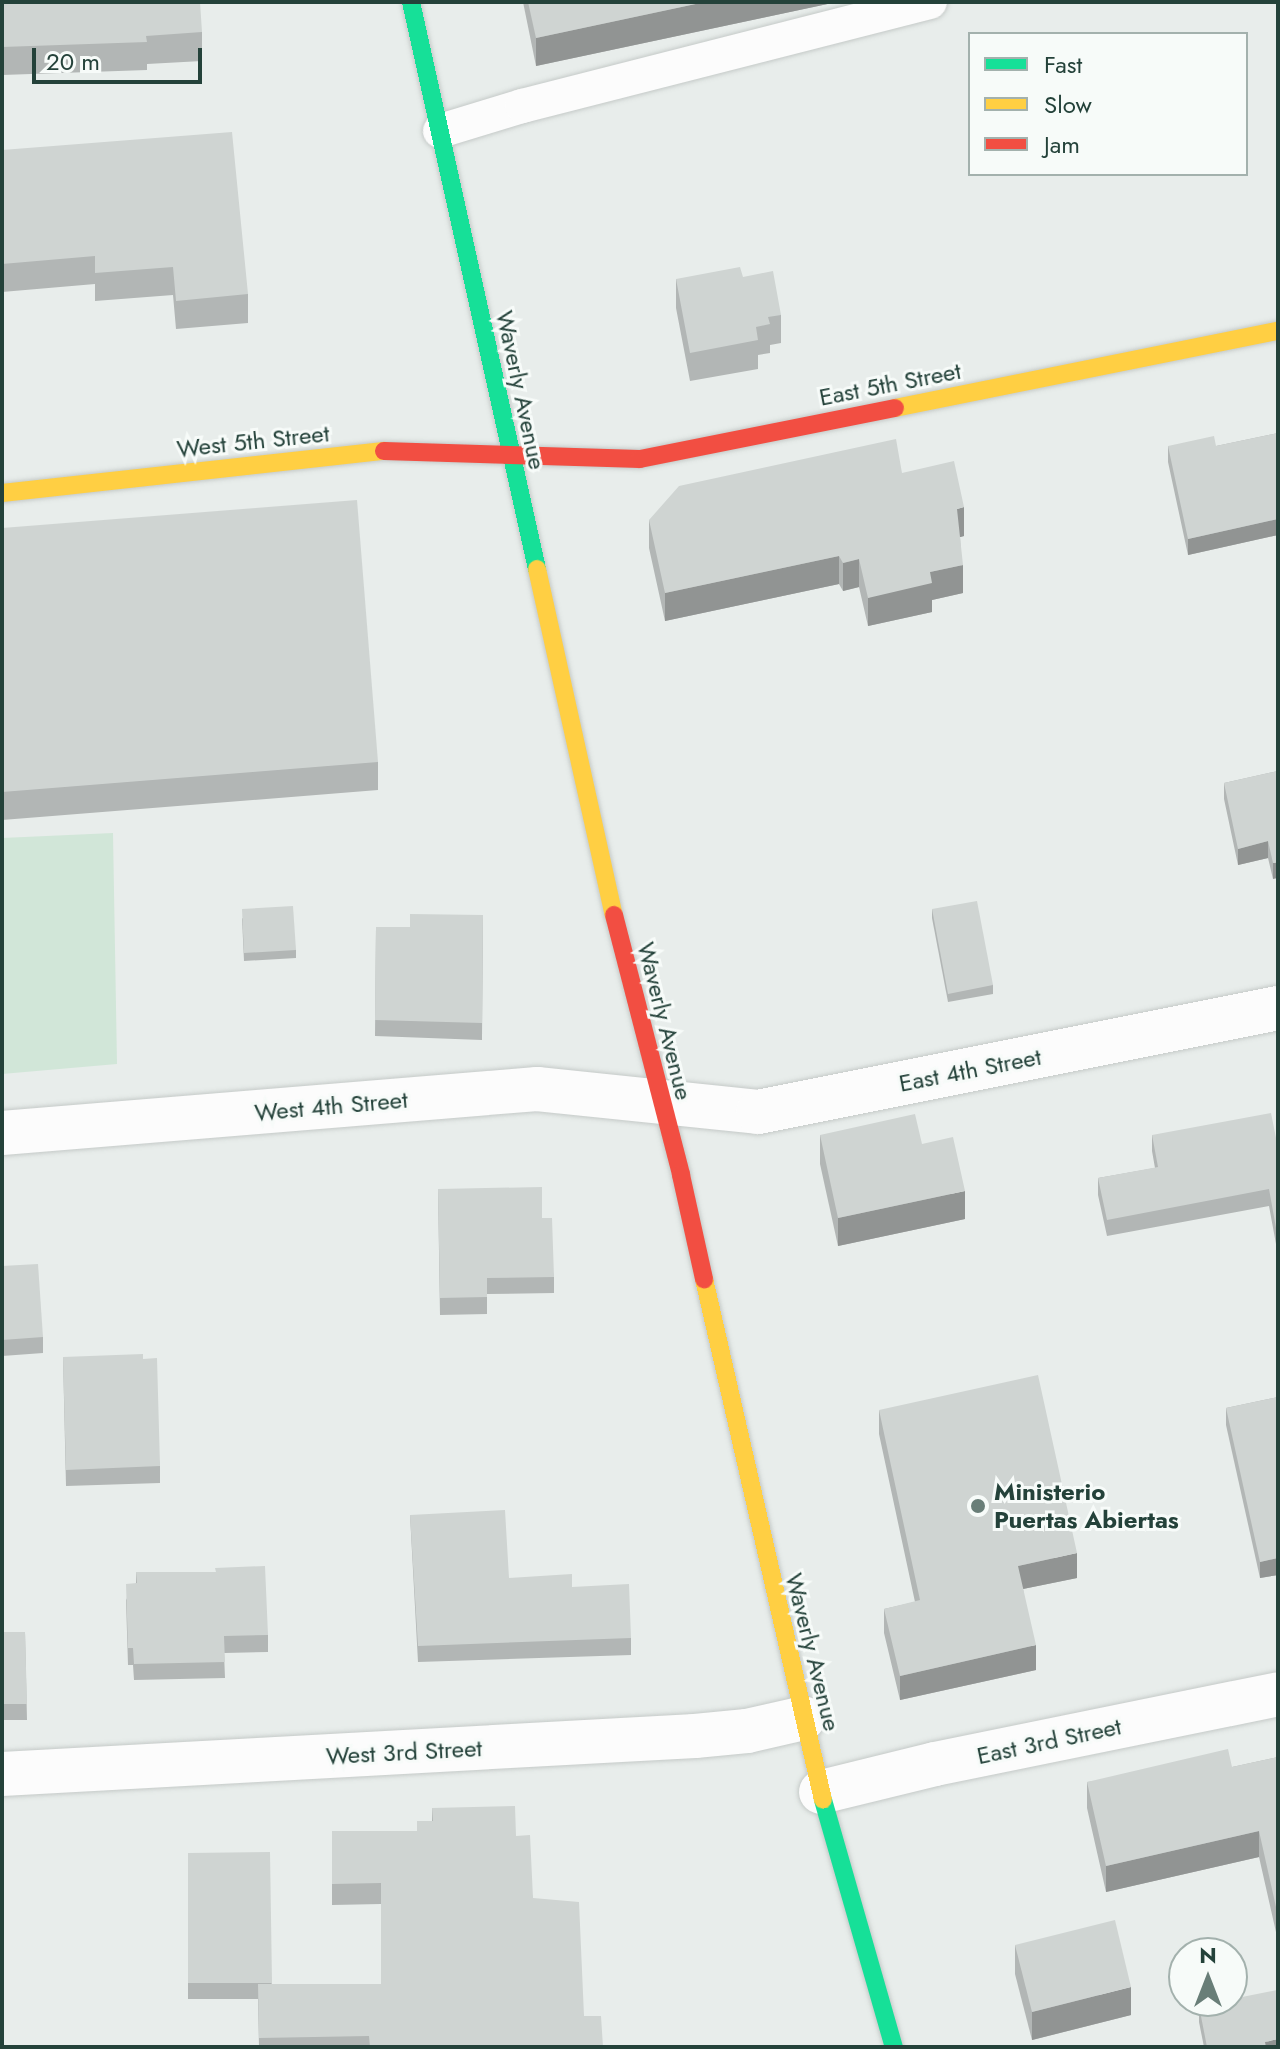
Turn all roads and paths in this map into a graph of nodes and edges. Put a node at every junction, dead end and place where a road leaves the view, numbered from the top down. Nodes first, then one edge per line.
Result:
1 (411, 2) edge
2 (930, 2) edge
3 (440, 131) junction
4 (1278, 331) edge
5 (510, 454) junction
6 (2, 493) edge
7 (1278, 1008) edge
8 (660, 1100) junction
9 (2, 1133) edge
10 (1278, 1694) edge
11 (804, 1718) junction
12 (2, 1774) edge
13 (821, 1792) junction
14 (894, 2047) edge

1 - 3 main road, Waverly Avenue
2 - 3 lane
3 - 5 main road, Waverly Avenue
4 - 5 main road, East 5th Street
5 - 6 main road, West 5th Street
5 - 8 main road, Waverly Avenue
7 - 8 street, East 4th Street
8 - 9 street, West 4th Street
8 - 11 main road, Waverly Avenue
10 - 13 street, East 3rd Street
11 - 12 street, West 3rd Street
11 - 13 main road, Waverly Avenue
13 - 14 main road, Waverly Avenue

